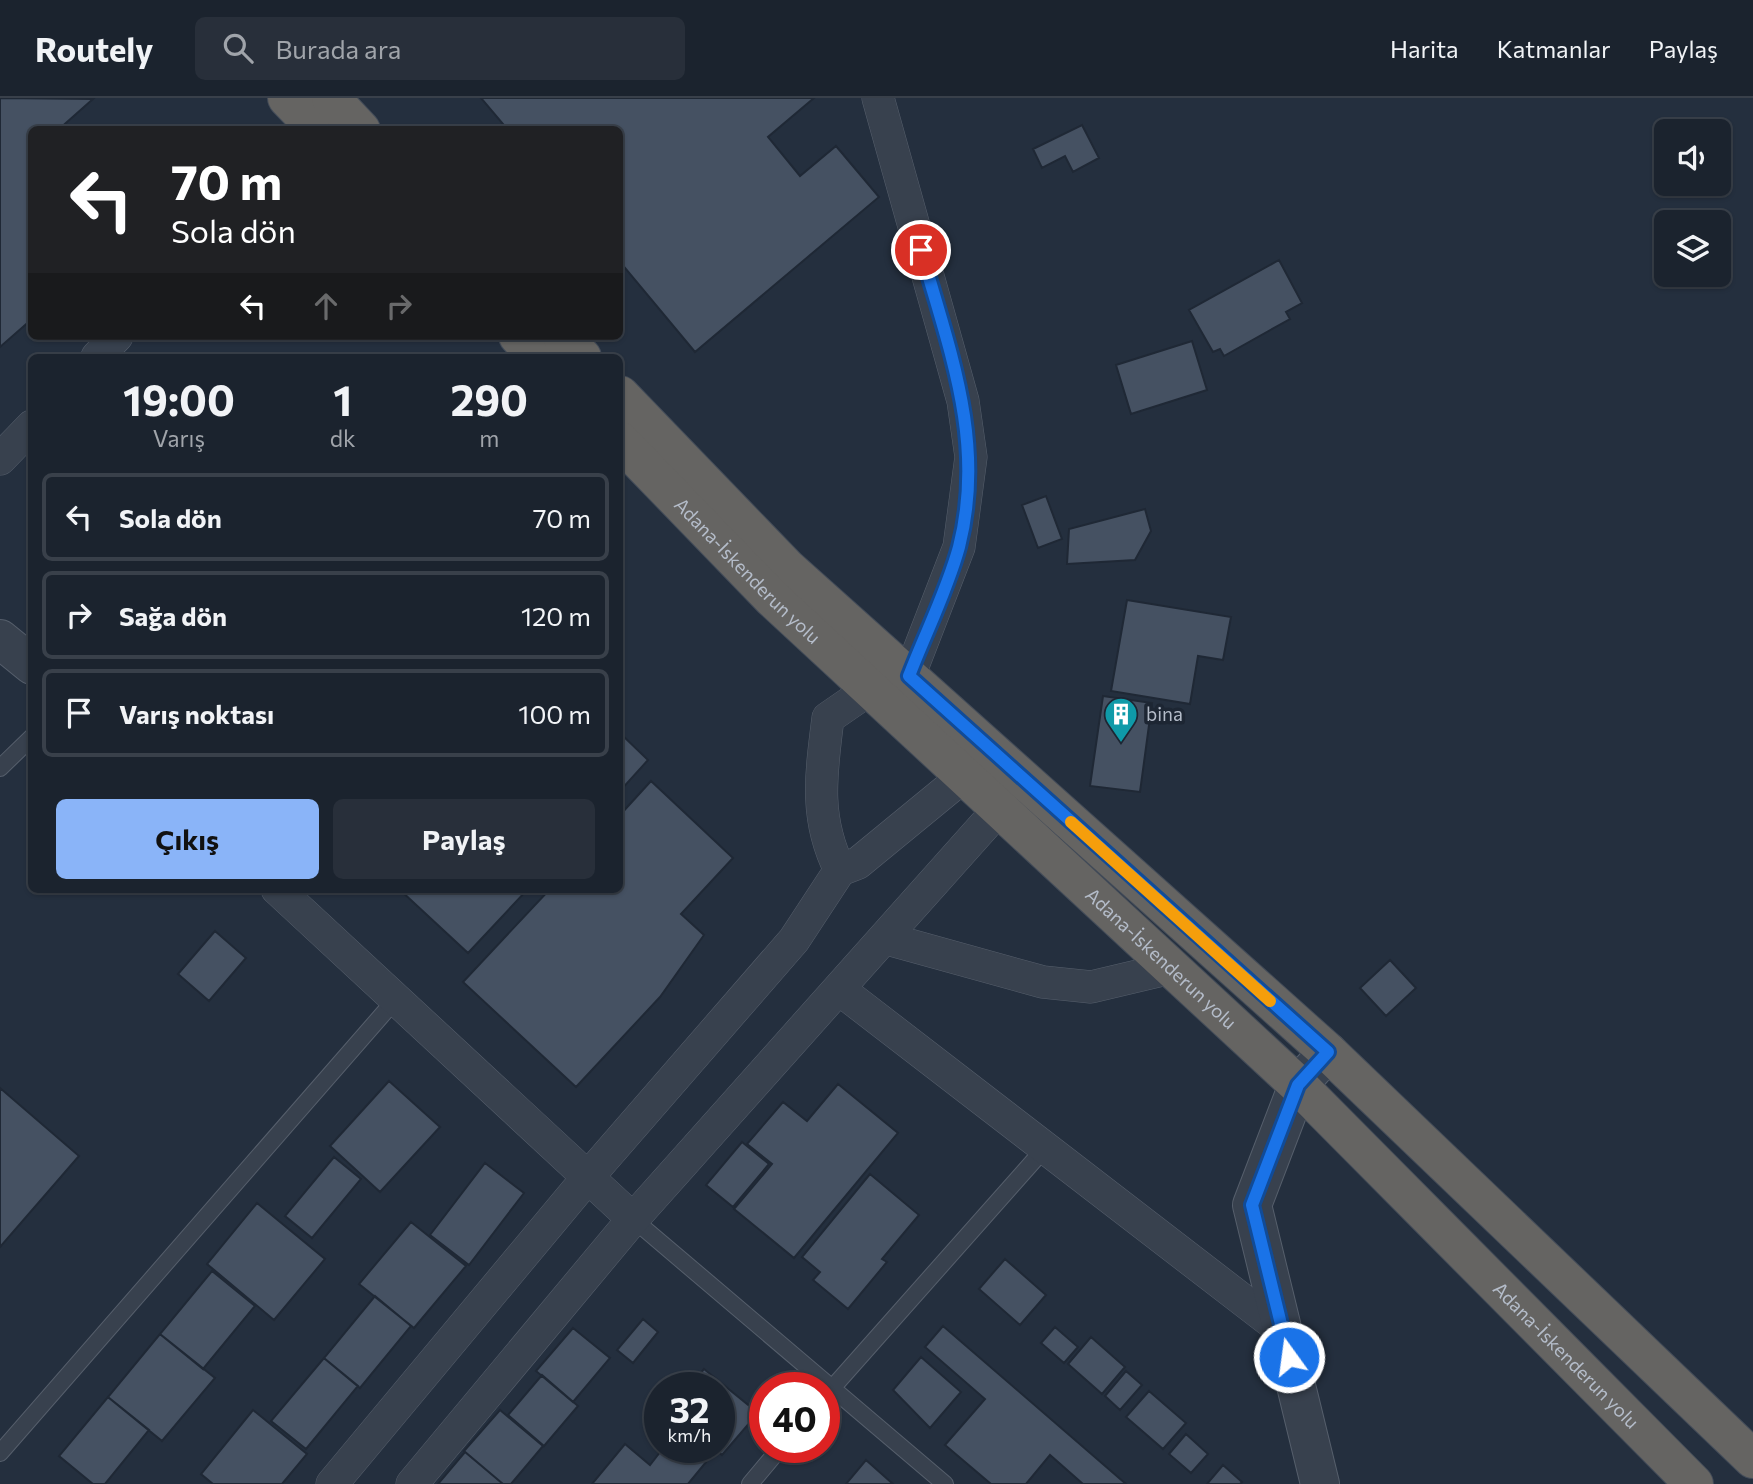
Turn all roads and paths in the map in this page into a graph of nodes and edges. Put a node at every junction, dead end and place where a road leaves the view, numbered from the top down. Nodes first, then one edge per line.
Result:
1 (288, 98) edge
2 (878, 98) edge
3 (319, 121) edge
4 (342, 126) edge
5 (113, 340) edge
6 (522, 340) edge
7 (566, 340) edge
8 (100, 354) edge
9 (535, 354) edge
10 (579, 354) edge
11 (623, 398) edge
12 (28, 430) edge
13 (623, 444) edge
14 (0, 459) edge
15 (0, 639) edge
16 (28, 662) edge
17 (909, 676) junction
18 (870, 689) junction
19 (28, 741) edge
20 (0, 768) edge
21 (964, 776) junction
22 (999, 809) junction
23 (840, 870) junction
24 (281, 893) edge
25 (884, 938) junction
26 (1171, 968) junction
27 (839, 989) junction
28 (396, 999) junction
29 (1328, 1052) junction
30 (1298, 1085) junction
31 (1045, 1147) junction
32 (588, 1177) junction
33 (634, 1219) junction
34 (1283, 1331) junction
35 (806, 1372) edge
36 (840, 1378) edge
37 (840, 1401) edge
38 (0, 1452) edge
39 (1749, 1456) edge
40 (768, 1463) edge
41 (332, 1484) edge
42 (412, 1484) edge
43 (750, 1484) edge
44 (945, 1484) edge
45 (1320, 1484) edge
46 (1694, 1484) edge

1 - 3 highway
2 - 17 street
3 - 4 highway
5 - 8 street
6 - 9 highway
7 - 10 highway
11 - 17 highway
12 - 14 street
13 - 18 highway, Adana-İskenderun yolu
15 - 16 street
17 - 29 highway
18 - 21 highway, Adana-İskenderun yolu
18 - 23 street
19 - 20 lane
21 - 22 highway, Adana-İskenderun yolu
21 - 23 street
22 - 25 street
22 - 26 highway, Adana-İskenderun yolu
23 - 32 street
24 - 28 street
25 - 26 street
25 - 27 street
26 - 30 highway, Adana-İskenderun yolu
27 - 31 street
27 - 33 street
28 - 32 street
28 - 38 lane
29 - 30 street
29 - 39 highway
30 - 34 street
30 - 46 highway, Adana-İskenderun yolu
31 - 34 street
31 - 36 lane
32 - 33 street
32 - 41 street
33 - 35 lane
33 - 42 street
34 - 45 street
37 - 44 lane
40 - 43 lane

